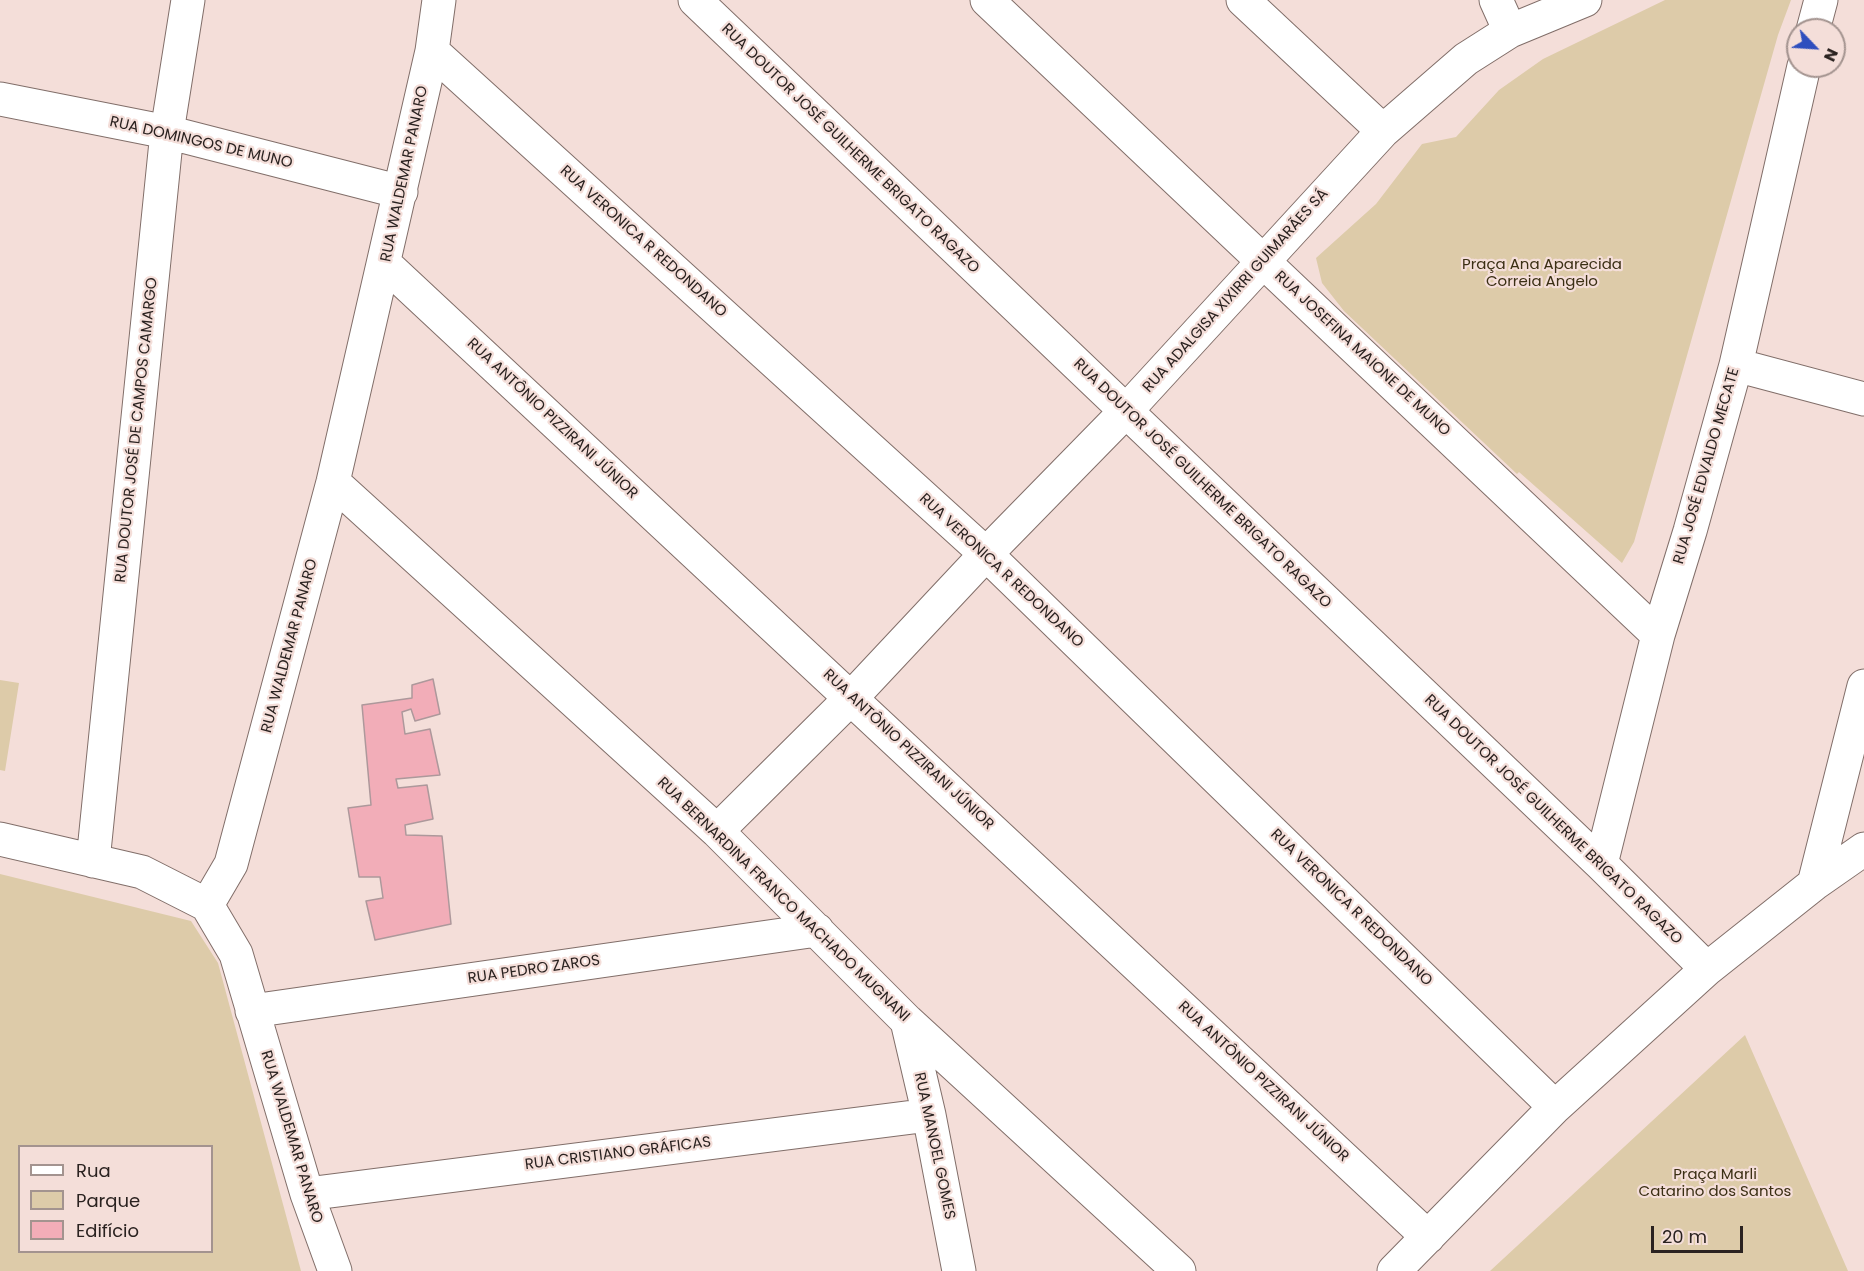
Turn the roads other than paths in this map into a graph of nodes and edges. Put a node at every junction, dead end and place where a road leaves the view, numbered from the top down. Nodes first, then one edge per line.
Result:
1 (188, 0) edge
2 (439, 0) edge
3 (695, 0) edge
4 (987, 0) edge
5 (1243, 0) edge
6 (1496, 0) edge
7 (1585, 0) edge
8 (1821, 0) edge
9 (1816, 18) edge
10 (1510, 31) junction
11 (432, 51) junction
12 (1801, 78) edge
13 (0, 99) edge
14 (1383, 131) junction
15 (167, 132) junction
16 (401, 192) junction
17 (1264, 261) junction
18 (385, 264) junction
19 (1736, 365) junction
20 (1864, 399) edge
21 (1125, 412) junction
22 (333, 482) junction
23 (986, 554) junction
24 (1658, 635) junction
25 (1864, 686) edge
26 (852, 697) junction
27 (717, 831) junction
28 (0, 839) edge
29 (1864, 849) edge
30 (93, 861) junction
31 (1601, 864) junction
32 (1814, 884) junction
33 (207, 905) junction
34 (817, 930) junction
35 (1707, 969) junction
36 (252, 1011) junction
37 (907, 1021) junction
38 (1555, 1107) junction
39 (929, 1115) junction
40 (307, 1194) junction
41 (1428, 1237) junction
42 (335, 1271) edge
43 (959, 1271) edge
44 (1179, 1271) edge
45 (1394, 1271) edge

1 - 15 street, RUA DOUTOR JOSÉ DE CAMPOS CAMARGO
2 - 11 street, RUA WALDEMAR PANARO
3 - 21 street, RUA DOUTOR JOSÉ GUILHERME BRIGATO RAGAZO
4 - 17 street, RUA JOSEFINA MAIONE DE MUNO
5 - 14 street
6 - 10 street
7 - 10 street, RUA ADALGISA XIXIRRI GUIMARÃES SÁ
8 - 9 street
10 - 14 street, RUA ADALGISA XIXIRRI GUIMARÃES SÁ
11 - 16 street, RUA WALDEMAR PANARO
11 - 23 street, RUA VERONICA R REDONDANO
12 - 19 street, RUA JOSÉ EDVALDO MECATE
13 - 15 street, RUA DOMINGOS DE MUNO
14 - 17 street, RUA ADALGISA XIXIRRI GUIMARÃES SÁ
15 - 16 street, RUA DOMINGOS DE MUNO
15 - 30 street, RUA DOUTOR JOSÉ DE CAMPOS CAMARGO
16 - 18 street, RUA WALDEMAR PANARO
17 - 21 street, RUA ADALGISA XIXIRRI GUIMARÃES SÁ
17 - 24 street, RUA JOSEFINA MAIONE DE MUNO
18 - 22 street, RUA WALDEMAR PANARO
18 - 26 street, RUA ANTÔNIO PIZZIRANI JÚNIOR
19 - 20 street
19 - 24 street, RUA JOSÉ EDVALDO MECATE
21 - 23 street, RUA ADALGISA XIXIRRI GUIMARÃES SÁ
21 - 31 street, RUA DOUTOR JOSÉ GUILHERME BRIGATO RAGAZO
22 - 27 street, RUA BERNARDINA FRANCO MACHADO MUGNANI
22 - 33 street, RUA WALDEMAR PANARO
23 - 26 street, RUA ADALGISA XIXIRRI GUIMARÃES SÁ
23 - 38 street, RUA VERONICA R REDONDANO
24 - 31 street, RUA JOSÉ EDVALDO MECATE
25 - 32 street
26 - 27 street, RUA ADALGISA XIXIRRI GUIMARÃES SÁ
26 - 41 street, RUA ANTÔNIO PIZZIRANI JÚNIOR
27 - 34 street, RUA BERNARDINA FRANCO MACHADO MUGNANI
28 - 30 street
29 - 32 street
30 - 33 street
31 - 35 street, RUA DOUTOR JOSÉ GUILHERME BRIGATO RAGAZO
32 - 35 street
33 - 36 street, RUA WALDEMAR PANARO
34 - 36 street, RUA PEDRO ZAROS
34 - 37 street, RUA BERNARDINA FRANCO MACHADO MUGNANI
35 - 38 street
36 - 40 street, RUA WALDEMAR PANARO
37 - 39 street, RUA MANOEL GOMES
37 - 44 street, RUA BERNARDINA FRANCO MACHADO MUGNANI
38 - 41 street
39 - 40 street, RUA CRISTIANO GRÁFICAS
39 - 43 street, RUA MANOEL GOMES
40 - 42 street, RUA WALDEMAR PANARO
41 - 45 street

